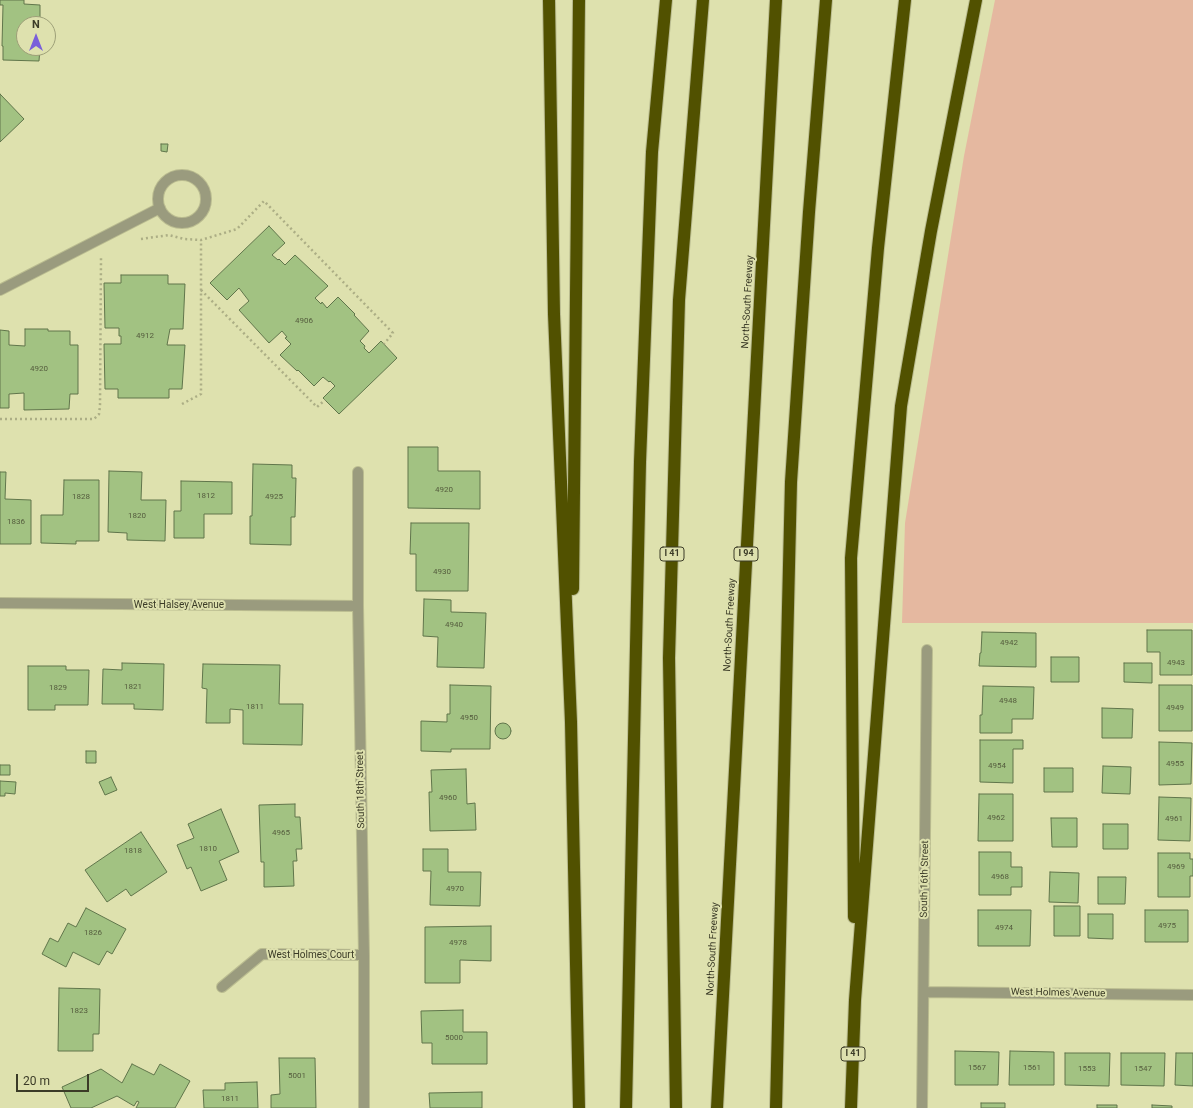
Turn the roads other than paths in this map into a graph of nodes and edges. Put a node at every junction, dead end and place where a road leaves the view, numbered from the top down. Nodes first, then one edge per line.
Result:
1 (549, 0) edge
2 (579, 0) edge
3 (666, 0) edge
4 (703, 0) edge
5 (776, 0) edge
6 (826, 0) edge
7 (905, 0) edge
8 (976, 0) edge
9 (160, 208) junction
10 (0, 290) edge
11 (358, 472) dead end
12 (0, 603) edge
13 (358, 606) junction
14 (927, 650) dead end
15 (571, 722) junction
16 (364, 955) junction
17 (222, 987) dead end
18 (924, 992) junction
19 (1193, 995) edge
20 (855, 1000) junction
21 (364, 1108) edge
22 (580, 1108) edge
23 (626, 1108) edge
24 (676, 1108) edge
25 (717, 1108) edge
26 (776, 1108) edge
27 (851, 1108) edge
28 (922, 1108) edge

1 - 15 highway
2 - 15 highway
3 - 23 highway
4 - 24 highway, I 41
5 - 25 highway, North-South Freeway / I 94
6 - 26 highway
7 - 20 highway, I 41
8 - 20 highway
9 - 9 street
9 - 10 street
11 - 13 street, South 18th Street
12 - 13 street, West Halsey Avenue
13 - 16 street, South 18th Street
14 - 18 street, South 16th Street
15 - 22 highway
16 - 17 street, West Holmes Court
16 - 21 street, South 18th Street
18 - 19 street, West Holmes Avenue
18 - 28 street, South 16th Street
20 - 27 highway, I 41

